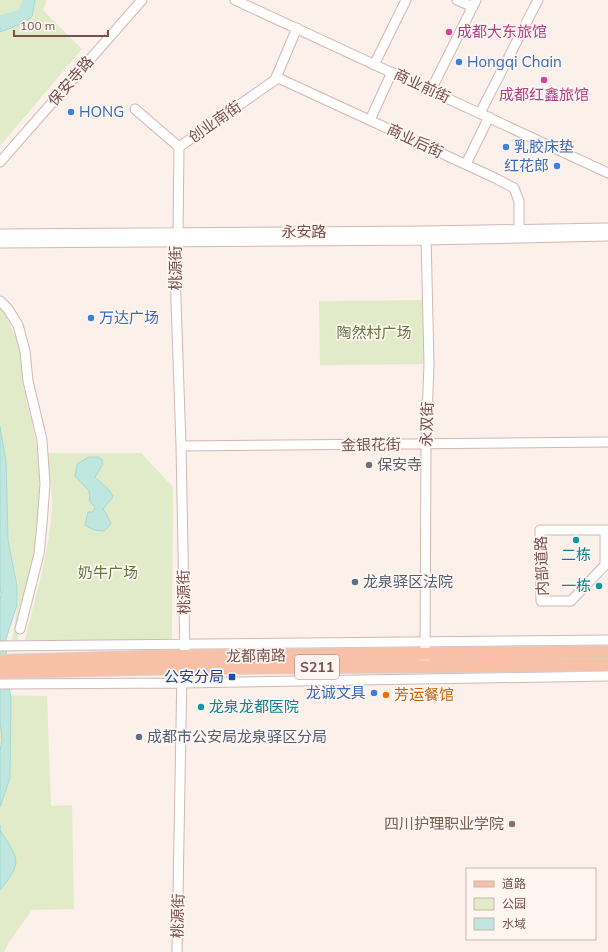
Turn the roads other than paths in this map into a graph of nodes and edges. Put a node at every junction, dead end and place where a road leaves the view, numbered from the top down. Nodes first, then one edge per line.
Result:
1 (142, 0) edge
2 (235, 0) edge
3 (406, 0) edge
4 (458, 0) edge
5 (538, 0) edge
6 (474, 4) edge
7 (297, 28) junction
8 (374, 64) junction
9 (392, 72) junction
10 (276, 77) junction
11 (431, 90) junction
12 (135, 109) dead end
13 (480, 113) junction
14 (489, 117) junction
15 (370, 120) junction
16 (180, 148) junction
17 (0, 162) edge
18 (466, 164) junction
19 (608, 173) edge
20 (608, 228) edge
21 (520, 230) junction
22 (178, 233) junction
23 (0, 234) edge
24 (426, 236) junction
25 (608, 236) edge
26 (174, 242) junction
27 (0, 244) edge
28 (0, 301) edge
29 (608, 442) edge
30 (426, 444) junction
31 (182, 446) junction
32 (607, 530) edge
33 (20, 629) dead end
34 (608, 640) edge
35 (0, 646) edge
36 (608, 652) edge
37 (426, 654) junction
38 (184, 656) junction
39 (0, 661) edge
40 (608, 665) edge
41 (26, 666) junction
42 (0, 672) edge
43 (608, 676) edge
44 (182, 683) junction
45 (0, 684) edge
46 (177, 952) edge

1 - 17 street, 保安寺路
2 - 7 street, 商业前街
3 - 8 street
4 - 6 street
5 - 13 street
6 - 11 street
7 - 8 street, 商业前街
7 - 10 street, 创业南街
8 - 9 street, 商业前街
9 - 11 street, 商业前街
9 - 15 street
10 - 15 street, 商业后街
10 - 16 street, 创业南街
11 - 13 street, 商业前街
12 - 16 street
13 - 14 street, 商业前街
14 - 18 street
14 - 19 street, 商业前街
15 - 18 street, 商业后街
16 - 22 street, 创业南街
18 - 21 street, 商业后街
20 - 21 street, 永安路
21 - 24 street, 永安路
22 - 23 street, 永安路
22 - 24 street, 永安路
22 - 26 street, 桃源街
24 - 25 street
24 - 26 street
24 - 30 street, 永双街
26 - 27 street
26 - 31 street, 桃源街
28 - 33 street
29 - 30 street, 金银花街
30 - 31 street, 金银花街
30 - 37 street, 永双街
31 - 38 street, 桃源街
32 - 32 street, 内部道路
34 - 37 street
35 - 38 street
36 - 37 main road, 龙都南路 / S211
37 - 38 main road, 龙都南路 / S211
37 - 38 street
37 - 40 main road, 龙都南路 / S211
38 - 41 main road, 龙都南路 / S211
38 - 44 street, 桃源街
39 - 41 main road, 龙都南路 / S211
41 - 42 main road, 龙都南路 / S211
43 - 44 street
44 - 45 street
44 - 46 street, 桃源街

